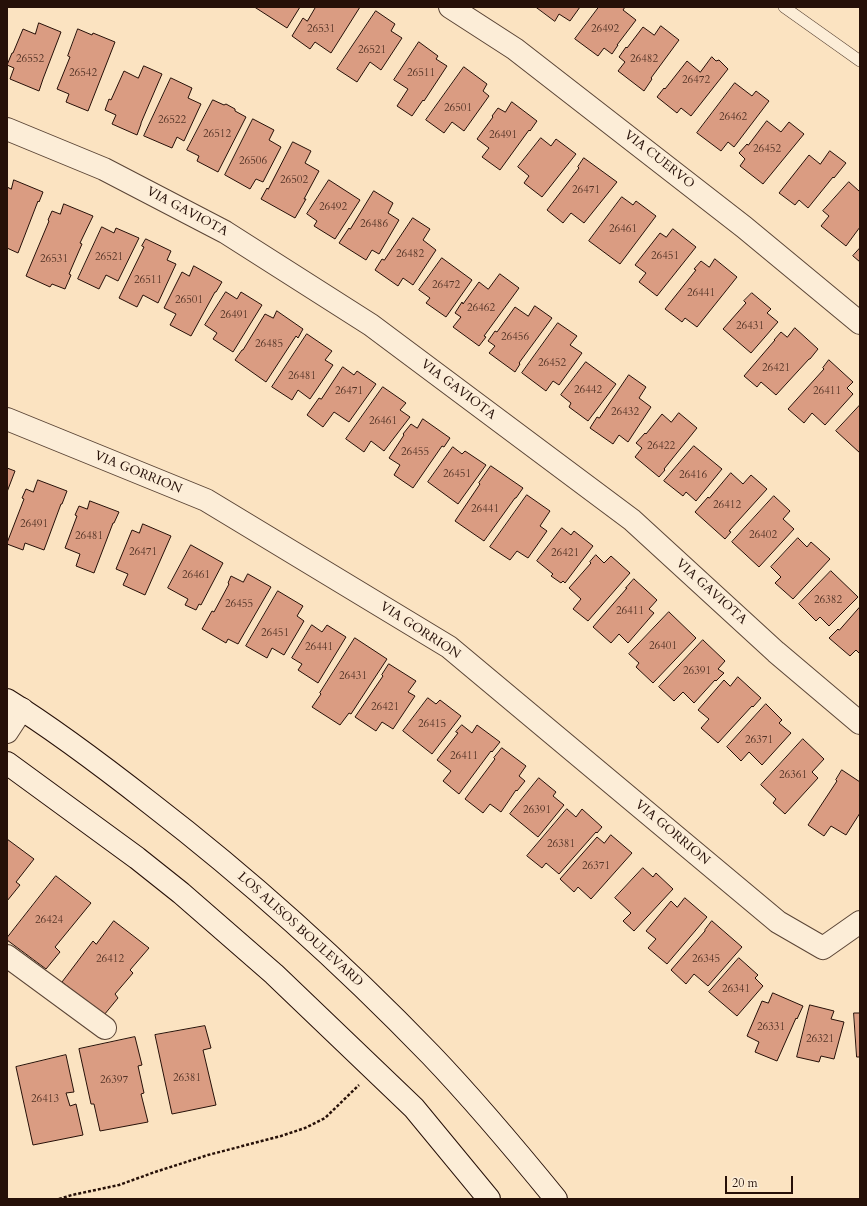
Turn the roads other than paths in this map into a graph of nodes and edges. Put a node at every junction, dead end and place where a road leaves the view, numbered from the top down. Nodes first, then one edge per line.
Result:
1 (450, 7) edge
2 (784, 7) edge
3 (860, 60) edge
4 (7, 129) edge
5 (860, 323) edge
6 (7, 419) edge
7 (14, 705) edge
8 (860, 723) edge
9 (7, 732) edge
10 (7, 763) edge
11 (860, 922) edge
12 (7, 956) edge
13 (105, 1028) dead end
14 (489, 1199) edge
15 (556, 1199) edge

1 - 5 street, VIA CUERVO
2 - 3 lane
4 - 8 street, VIA GAVIOTA
6 - 11 street, VIA GORRION
7 - 9 street
7 - 15 street, LOS ALISOS BOULEVARD
10 - 14 street
12 - 13 street

